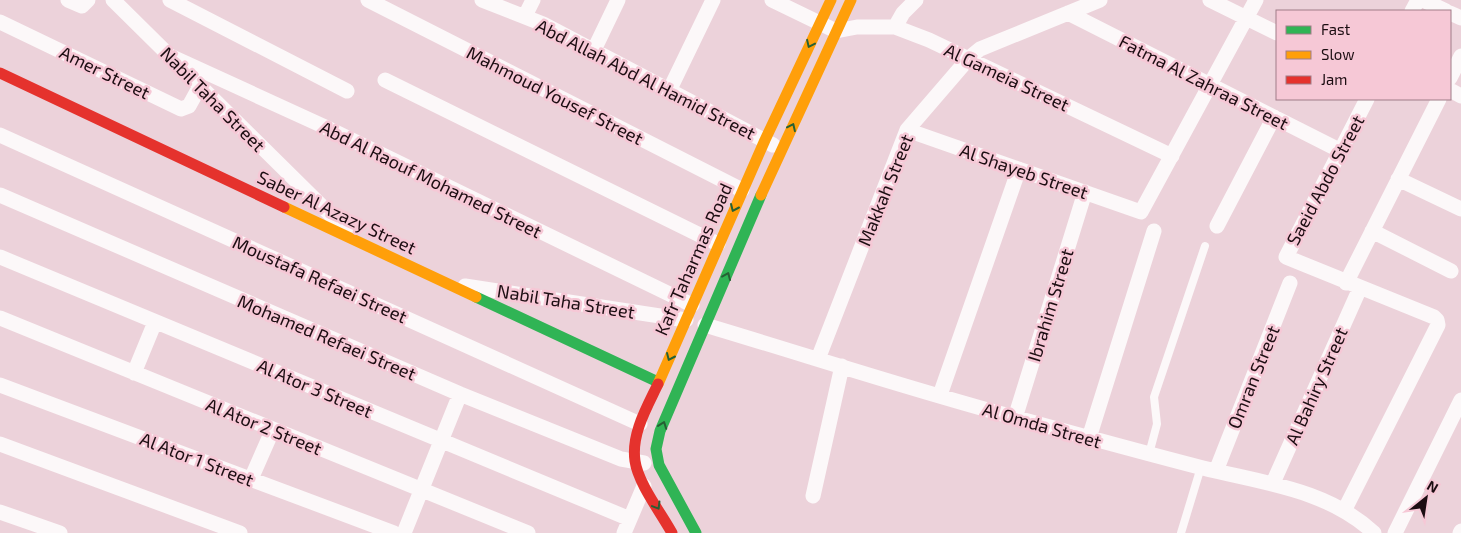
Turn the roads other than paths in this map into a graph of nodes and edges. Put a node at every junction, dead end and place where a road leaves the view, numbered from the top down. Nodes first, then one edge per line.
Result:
1 (68, 0) edge
2 (88, 0) edge
3 (113, 0) edge
4 (170, 0) edge
5 (368, 0) edge
6 (482, 0) edge
7 (533, 0) edge
8 (618, 0) edge
9 (713, 0) edge
10 (772, 0) edge
11 (831, 0) edge
12 (851, 0) edge
13 (916, 0) edge
14 (1100, 0) edge
15 (1210, 0) edge
16 (1256, 0) edge
17 (1423, 0) edge
18 (1444, 10) edge
19 (1068, 13) junction
20 (525, 16) junction
21 (1246, 18) junction
22 (0, 22) edge
23 (820, 23) junction
24 (895, 27) junction
25 (836, 31) junction
26 (1276, 33) edge
27 (594, 52) junction
28 (168, 55) junction
29 (1461, 56) edge
30 (968, 58) junction
31 (0, 74) edge
32 (1451, 76) edge
33 (385, 80) dead end
34 (1210, 84) junction
35 (200, 86) junction
36 (347, 91) dead end
37 (669, 91) junction
38 (1367, 100) edge
39 (1438, 100) edge
40 (1274, 117) junction
41 (907, 130) junction
42 (0, 135) edge
43 (764, 140) junction
44 (781, 149) junction
45 (1341, 151) junction
46 (1172, 156) junction
47 (1019, 169) junction
48 (1398, 179) junction
49 (742, 190) junction
50 (1085, 192) junction
51 (0, 195) edge
52 (1460, 208) edge
53 (1218, 226) dead end
54 (1154, 231) dead end
55 (1372, 231) junction
56 (356, 240) junction
57 (718, 244) junction
58 (1205, 246) dead end
59 (0, 257) edge
60 (1451, 271) dead end
61 (447, 283) junction
62 (1290, 283) dead end
63 (1353, 285) junction
64 (692, 305) junction
65 (0, 318) edge
66 (686, 320) junction
67 (155, 322) junction
68 (705, 325) junction
69 (818, 359) junction
70 (842, 366) junction
71 (134, 373) junction
72 (658, 382) junction
73 (0, 385) edge
74 (460, 394) junction
75 (940, 395) junction
76 (1461, 400) edge
77 (1015, 418) junction
78 (640, 424) junction
79 (274, 429) junction
80 (1089, 438) junction
81 (441, 441) junction
82 (0, 444) edge
83 (1149, 454) junction
84 (658, 459) junction
85 (634, 463) junction
86 (1208, 469) junction
87 (251, 479) junction
88 (1273, 483) junction
89 (644, 486) junction
90 (422, 490) junction
91 (814, 496) dead end
92 (1344, 511) junction
93 (0, 512) edge
94 (627, 526) edge
95 (60, 533) edge
96 (240, 533) edge
97 (394, 533) edge
98 (404, 533) edge
99 (528, 533) edge
100 (672, 533) edge
101 (696, 533) edge
102 (1181, 533) edge
103 (1374, 533) edge
104 (1395, 533) edge

1 - 2 street
3 - 28 street, Nabil Taha Street
4 - 36 street
5 - 49 street, Mahmoud Yousef Street
6 - 20 street, Abd Allah Abd Al Hamid Street
7 - 20 street
8 - 27 street
9 - 37 street
10 - 23 street
11 - 23 street, Kafr Taharmas Road
12 - 25 street, Kafr Taharmas Road
13 - 24 street
14 - 19 street, Makkah Street
15 - 21 street
16 - 21 street
17 - 18 street
19 - 30 street, Makkah Street
19 - 34 street, Fatma Al Zahraa Street
20 - 27 street, Abd Allah Abd Al Hamid Street
21 - 26 street
21 - 34 street
22 - 35 street, Amer Street
23 - 25 street
23 -> 43 street, Kafr Taharmas Road
24 - 25 street, Al Gameia Street
24 - 30 street, Al Gameia Street
44 -> 25 street, Kafr Taharmas Road
27 - 37 street, Abd Allah Abd Al Hamid Street
28 - 35 street, Nabil Taha Street
28 - 64 street, Abd Al Raouf Mohamed Street
29 - 32 street
30 - 41 street, Makkah Street
30 - 46 street, Al Gameia Street
31 - 56 street, Saber Al Azazy Street
33 - 57 street
34 - 40 street, Fatma Al Zahraa Street
34 - 46 street
35 - 56 street, Nabil Taha Street
37 - 43 street, Abd Allah Abd Al Hamid Street
38 - 45 street, Saeid Abdo Street
39 - 48 street, Al Bahiry Street
40 - 45 street, Fatma Al Zahraa Street
40 - 53 street
41 - 47 street, Al Shayeb Street
41 - 69 street, Makkah Street
42 - 78 street, Moustafa Refaei Street
43 - 44 street, Abd Allah Abd Al Hamid Street
43 - 49 street, Kafr Taharmas Road
68 -> 44 street, Kafr Taharmas Road
45 - 63 street, Saeid Abdo Street
46 - 50 street, Al Shayeb Street
47 - 50 street, Al Shayeb Street
47 - 75 street
48 - 52 street
48 - 55 street, Al Bahiry Street
49 -> 57 street, Kafr Taharmas Road
50 - 77 street, Ibrahim Street
51 - 74 street, Mohamed Refaei Street
54 - 80 street
55 - 60 street
55 - 63 street, Al Bahiry Street
56 - 61 street, Saber Al Azazy Street
57 - 64 street, Kafr Taharmas Road
58 - 83 lane
59 - 67 street, Al Ator 3 Street
61 - 66 street, Nabil Taha Street
61 - 72 street, Saber Al Azazy Street
62 - 86 street, Omran Street
63 - 88 street, Al Bahiry Street
63 - 92 street
64 - 66 street, Kafr Taharmas Road
65 - 71 street, Al Ator 2 Street
66 -> 72 street, Kafr Taharmas Road
67 - 71 street
67 - 81 street, Al Ator 3 Street
68 - 69 street, Al Omda Street
84 -> 68 street, Kafr Taharmas Road
69 - 70 street, Al Omda Street
70 - 75 street, Al Omda Street
70 - 91 street
71 - 79 street, Al Ator 2 Street
72 - 78 street, Kafr Taharmas Road
73 - 87 street, Al Ator 1 Street
74 - 81 street
74 - 85 street, Mohamed Refaei Street
75 - 77 street, Al Omda Street
76 - 104 street
77 - 80 street, Al Omda Street
78 - 85 street, Kafr Taharmas Road
79 - 87 street
79 - 90 street, Al Ator 2 Street
80 - 83 street, Al Omda Street
81 - 90 street
81 - 94 street, Al Ator 3 Street
82 - 96 street
83 - 86 street, Al Omda Street
84 - 85 street
84 - 101 street, Kafr Taharmas Road
85 - 89 street
86 - 88 street, Al Omda Street
86 - 102 lane
87 - 97 street, Al Ator 1 Street
88 - 92 street, Al Omda Street
89 - 94 street
89 -> 100 street
90 - 98 street
90 - 99 street, Al Ator 2 Street
92 - 103 street, Al Omda Street
93 - 95 street

